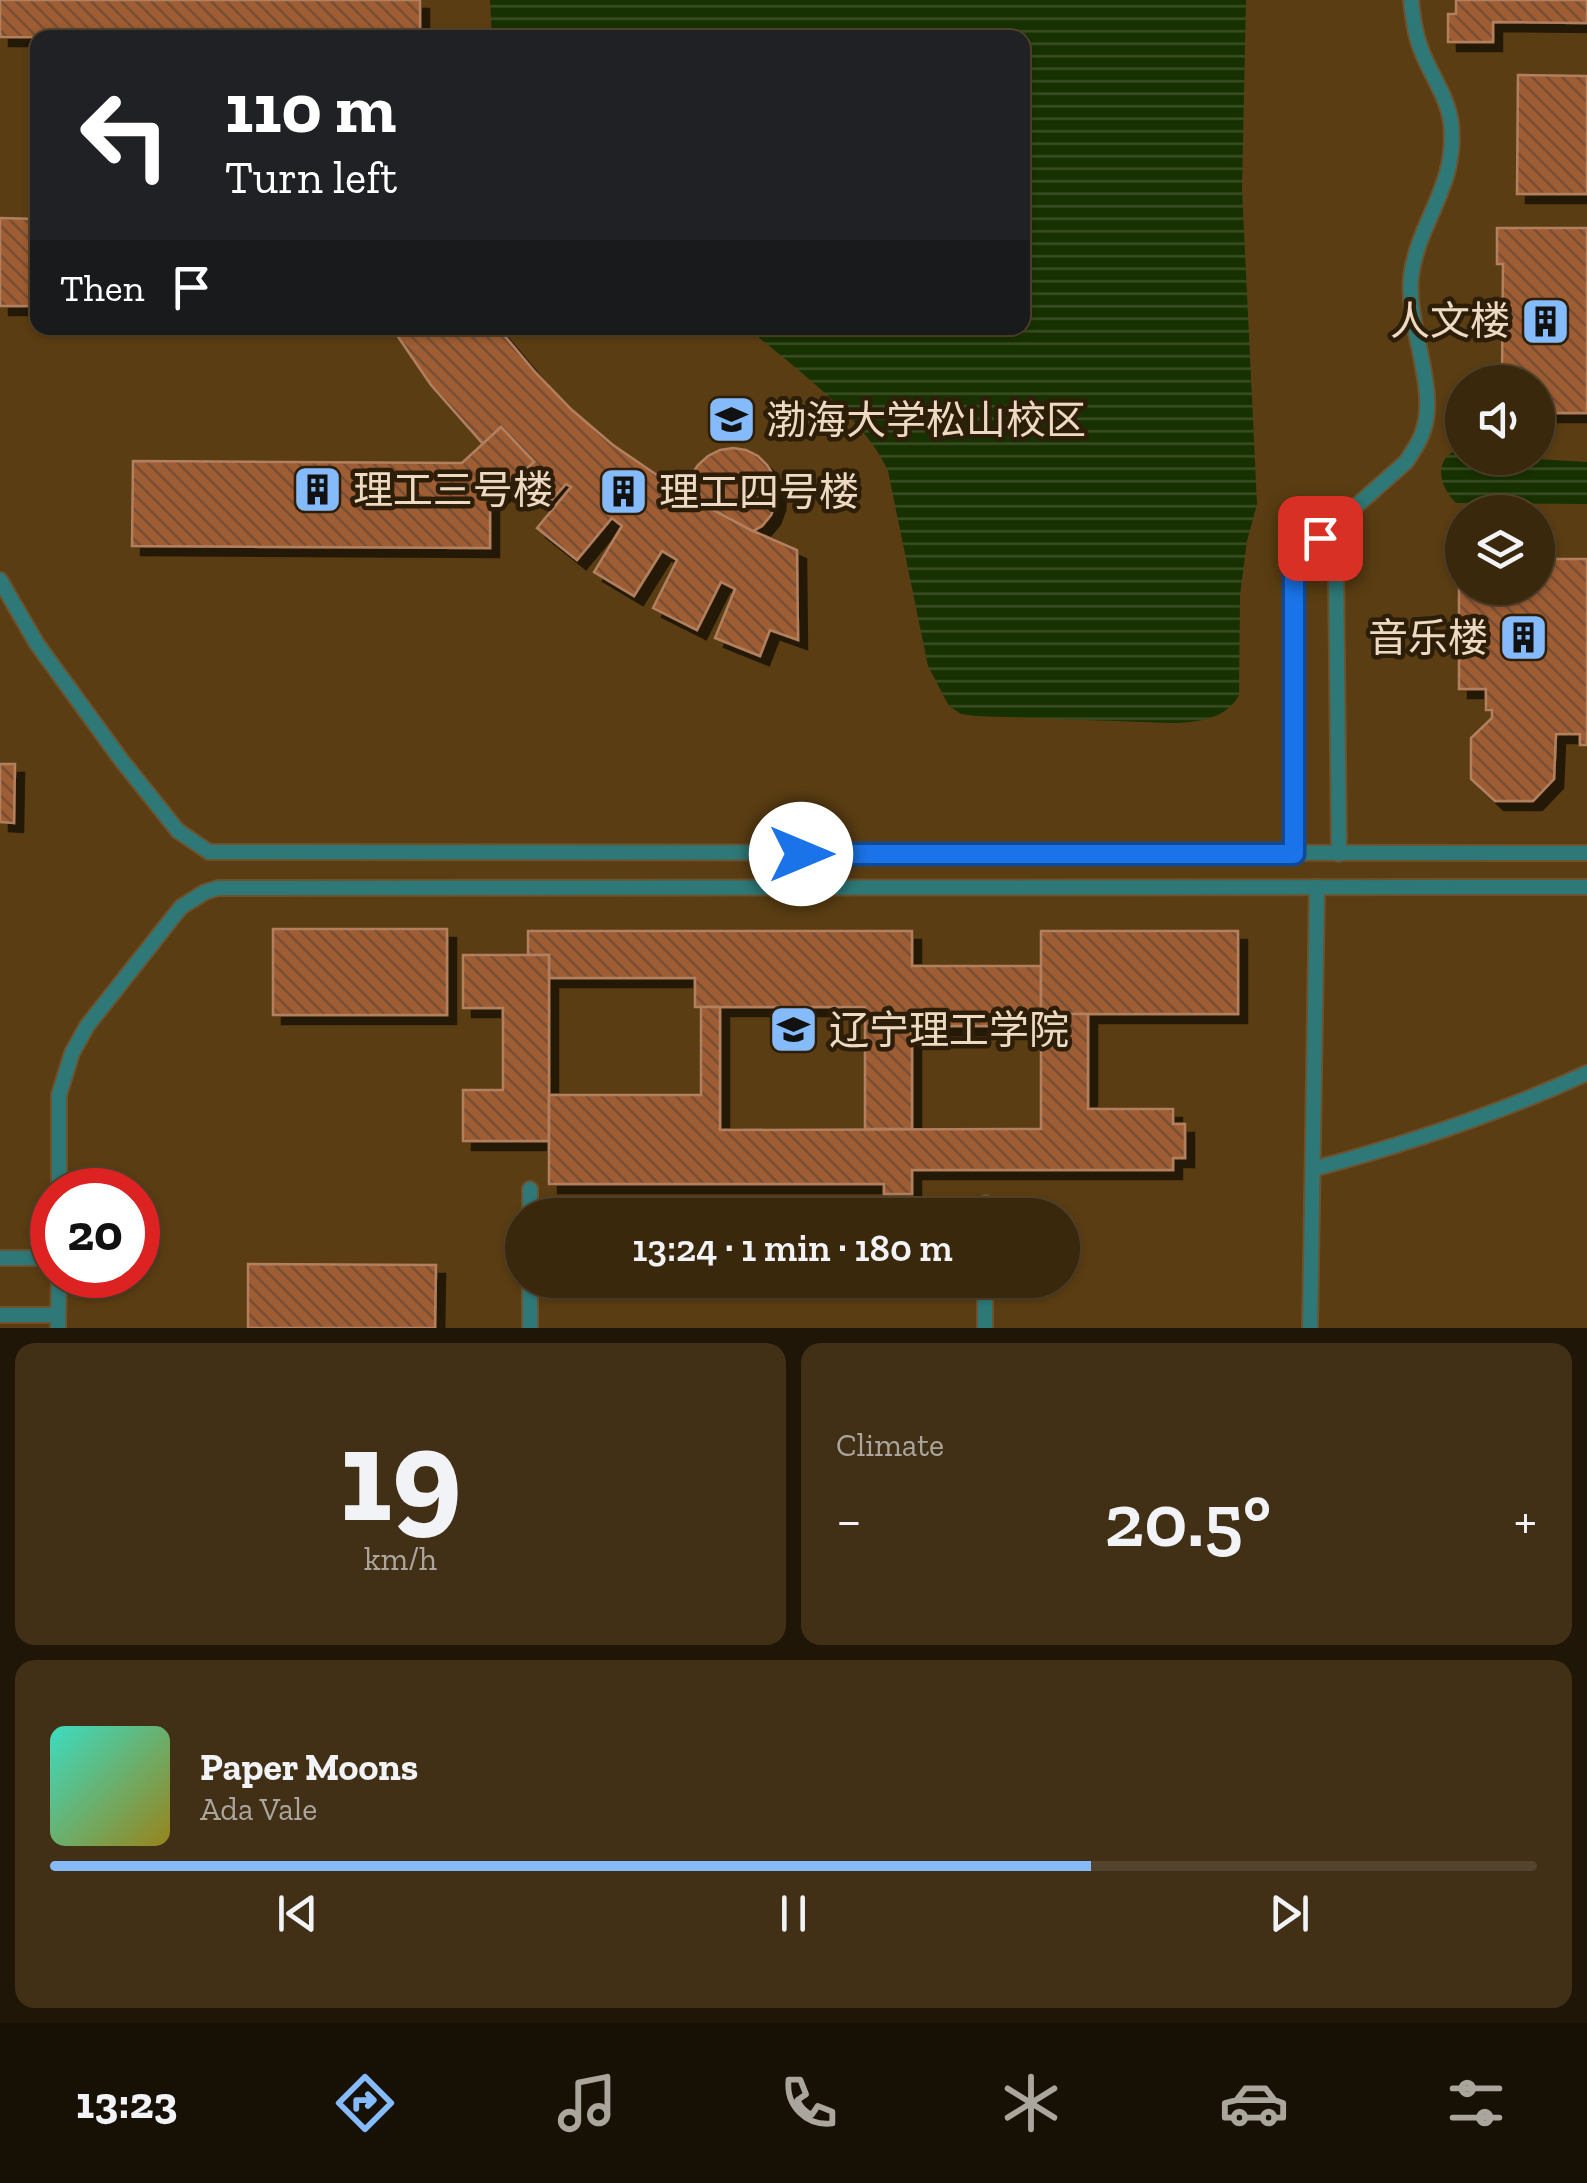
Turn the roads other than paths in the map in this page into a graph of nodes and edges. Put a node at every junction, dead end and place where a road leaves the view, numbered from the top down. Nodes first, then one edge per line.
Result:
1 (1411, 0) edge
2 (1320, 538) junction
3 (0, 580) edge
4 (1587, 853) edge
5 (1294, 854) junction
6 (1339, 854) junction
7 (1317, 887) junction
8 (1587, 887) edge
9 (1587, 1073) edge
10 (59, 1168) edge
11 (1312, 1169) junction
12 (530, 1189) dead end
13 (530, 1198) edge
14 (0, 1258) edge
15 (30, 1258) edge
16 (530, 1298) edge
17 (985, 1298) edge
18 (0, 1315) edge
19 (58, 1322) edge
20 (530, 1328) edge
21 (985, 1328) edge
22 (1310, 1328) edge

1 - 2 lane
2 - 5 lane
2 - 6 lane
3 - 5 lane
4 - 6 lane
5 - 6 lane
7 - 8 lane
7 - 10 lane
7 - 11 lane
9 - 11 lane
11 - 22 lane
12 - 13 lane
14 - 15 lane
16 - 20 lane
17 - 21 lane
18 - 19 lane

